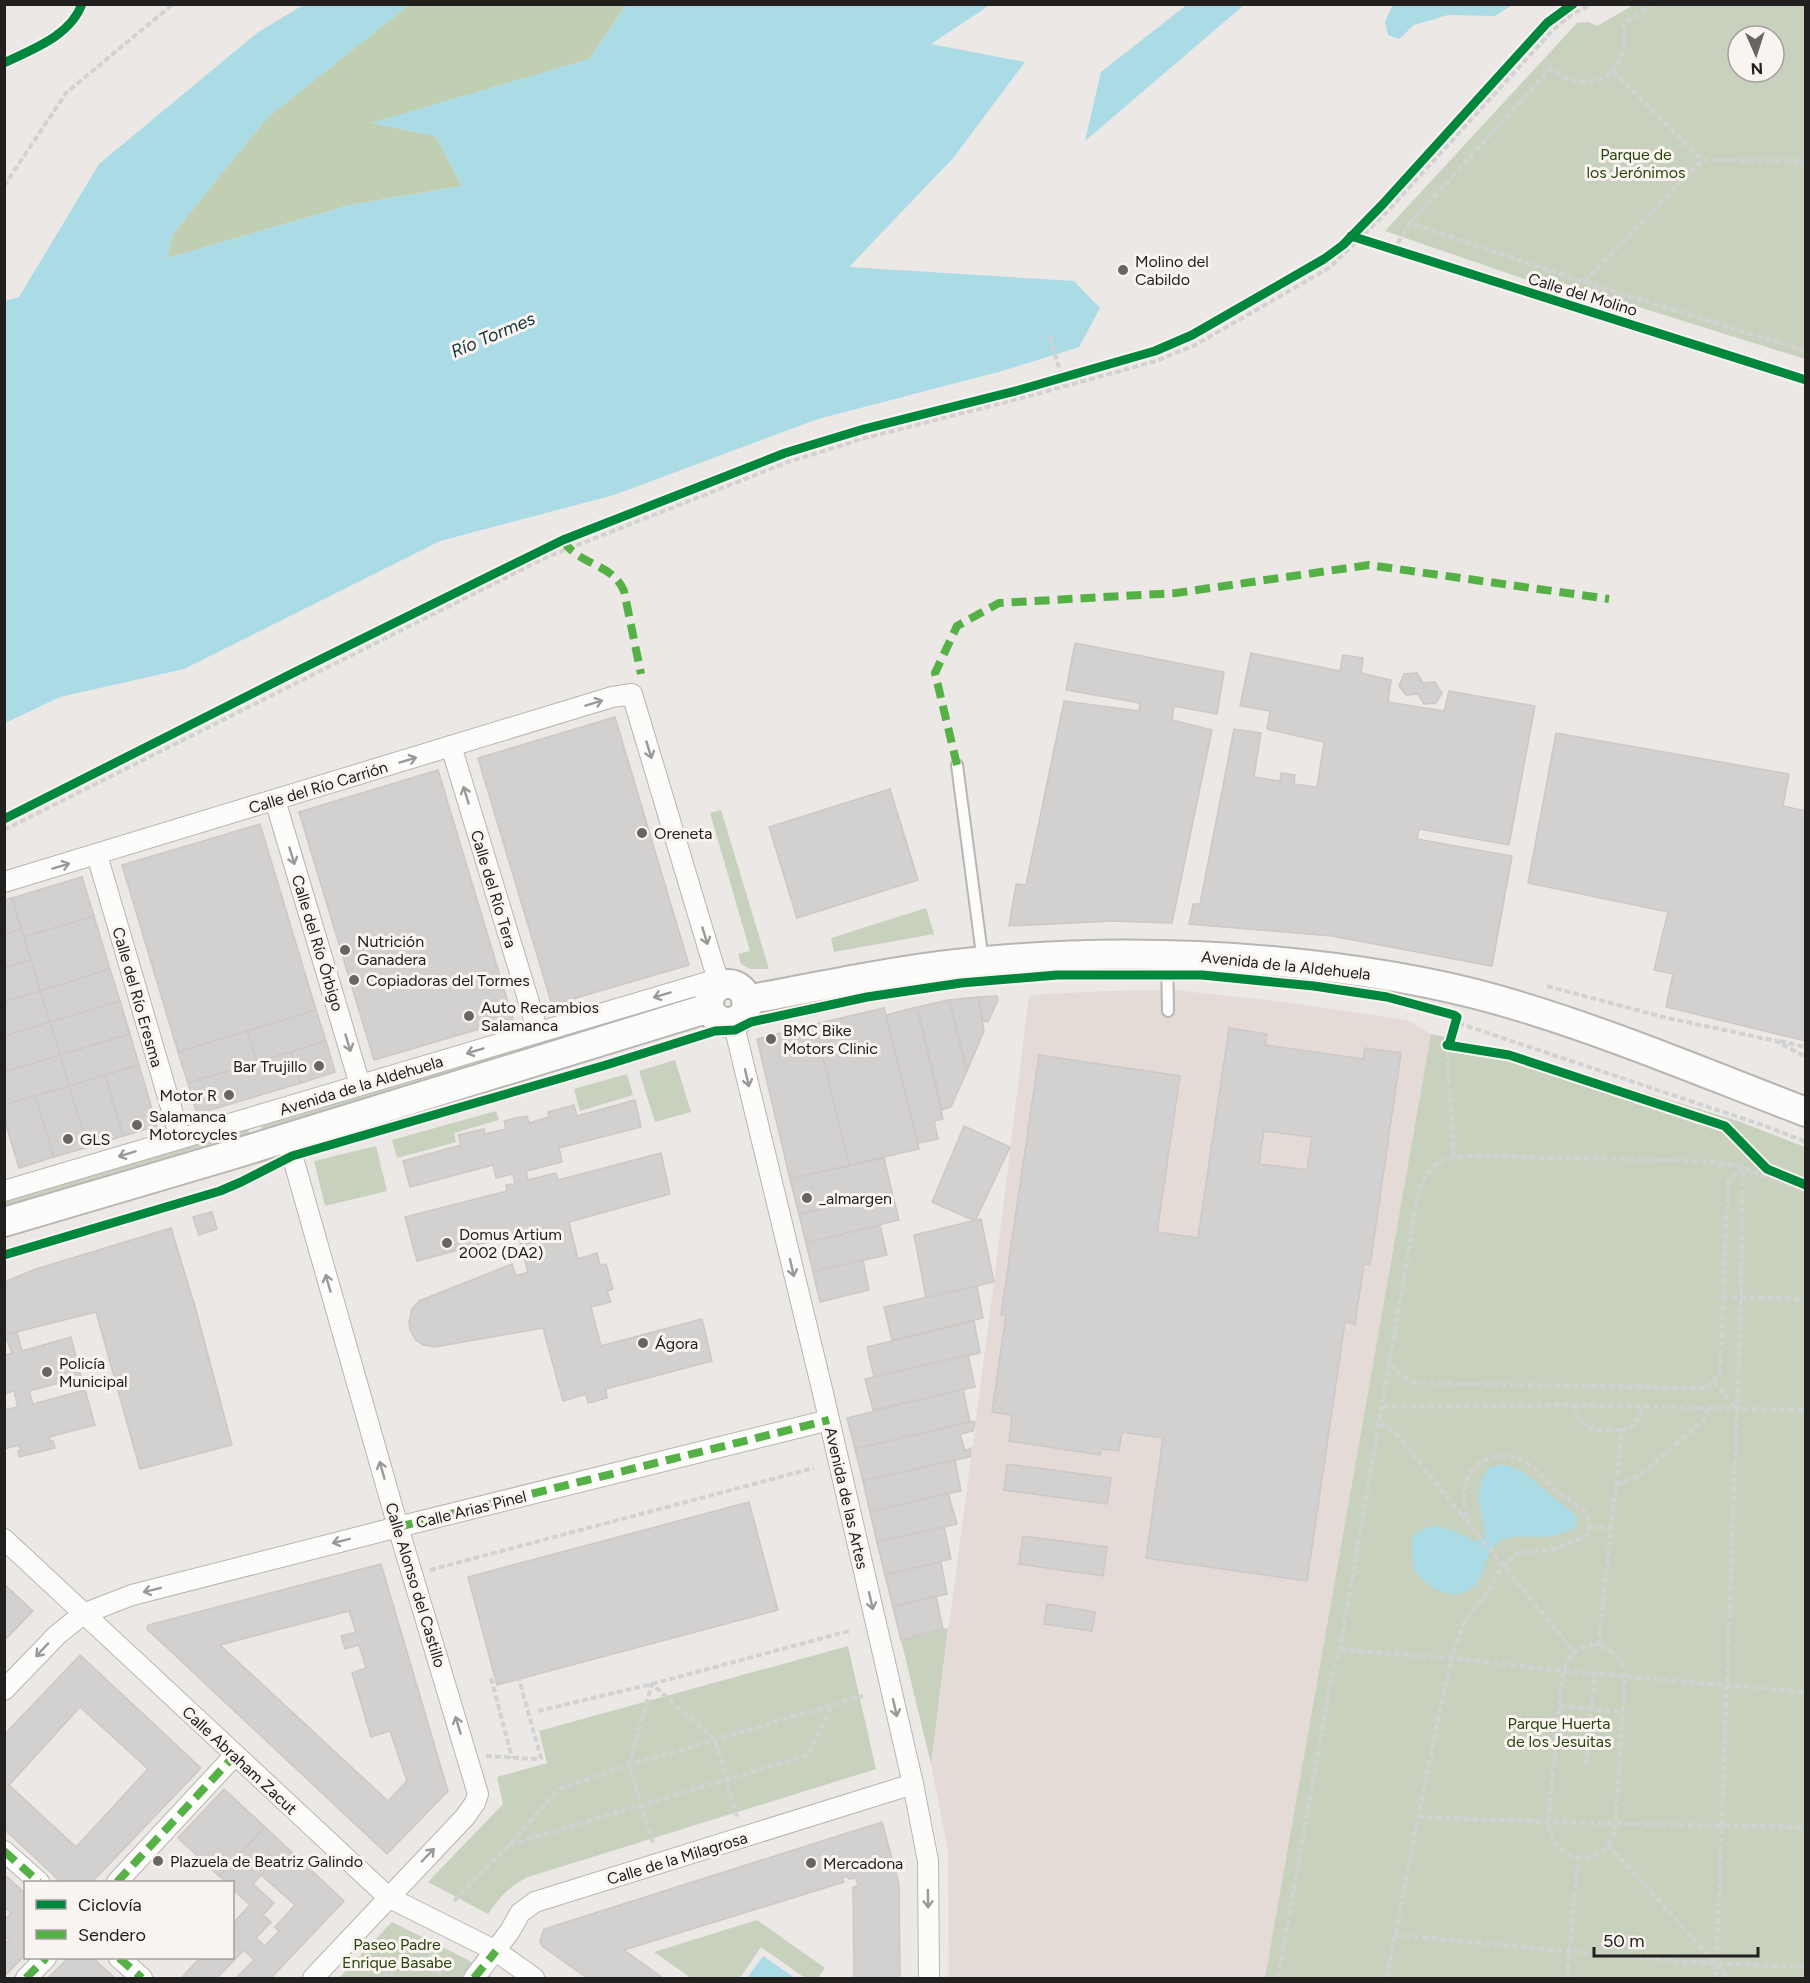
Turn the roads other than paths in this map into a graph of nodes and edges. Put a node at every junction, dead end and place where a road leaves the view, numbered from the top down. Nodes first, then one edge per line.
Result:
1 (632, 694) joint
2 (451, 746) junction
3 (957, 765) dead end
4 (275, 801) junction
5 (97, 855) junction
6 (4, 882) edge
7 (1167, 954) junction
8 (983, 962) junction
9 (725, 999) junction
10 (1168, 1011) dead end
11 (538, 1032) junction
12 (360, 1085) junction
13 (1806, 1112) edge
14 (287, 1137) junction
15 (180, 1138) junction
16 (5, 1191) edge
17 (4, 1222) edge
18 (829, 1420) junction
19 (398, 1527) junction
20 (4, 1539) edge
21 (83, 1614) junction
22 (4, 1690) edge
23 (235, 1755) junction
24 (913, 1784) junction
25 (4, 1851) edge
26 (38, 1881) edge
27 (118, 1881) edge
28 (388, 1898) junction
29 (496, 1951) junction
30 (45, 1959) edge
31 (120, 1959) edge
32 (26, 1978) edge
33 (142, 1978) edge
34 (313, 1978) edge
35 (474, 1978) edge
36 (534, 1978) edge
37 (929, 1978) edge

2 -> 1 street, Calle del Río Carrión
1 -> 9 street, Avenida de las Artes
4 -> 2 street, Calle del Río Carrión
11 -> 2 street, Calle del Río Tera
3 - 8 lane
4 - 5 street, Calle del Río Carrión
4 -> 12 street, Calle del Río Órbigo
6 -> 5 street, Calle del Río Carrión
5 - 15 street, Calle del Río Eresma
7 - 8 main road, Avenida de la Aldehuela
7 - 10 lane
7 - 13 main road, Avenida de la Aldehuela
8 - 9 main road, Avenida de la Aldehuela
9 -> 11 street, Avenida de la Aldehuela
9 - 14 main road, Avenida de la Aldehuela
9 -> 18 street, Avenida de las Artes
11 -> 12 street, Avenida de la Aldehuela
12 - 15 street, Avenida de la Aldehuela
14 - 17 main road, Avenida de la Aldehuela
19 -> 14 street, Calle Alonso del Castillo
15 -> 16 street, Avenida de la Aldehuela
18 - 19 street, Calle Arias Pinel
18 -> 24 street, Avenida de las Artes
19 -> 21 street, Calle Arias Pinel
28 -> 19 street, Calle Alonso del Castillo
20 - 21 street, Calle Abraham Zacut
21 -> 22 street, Calle Arias Pinel
21 - 23 street, Calle Abraham Zacut
23 - 27 street
23 - 28 street, Calle Abraham Zacut
24 - 29 street, Calle de la Milagrosa
24 -> 37 street, Avenida de las Artes
25 - 26 street
28 - 29 street, Calle Abraham Zacut
28 - 34 street, Calle Alonso del Castillo
29 - 35 street, Calle de la Milagrosa
29 - 36 street, Calle Abraham Zacut
30 - 32 street
31 - 33 street

